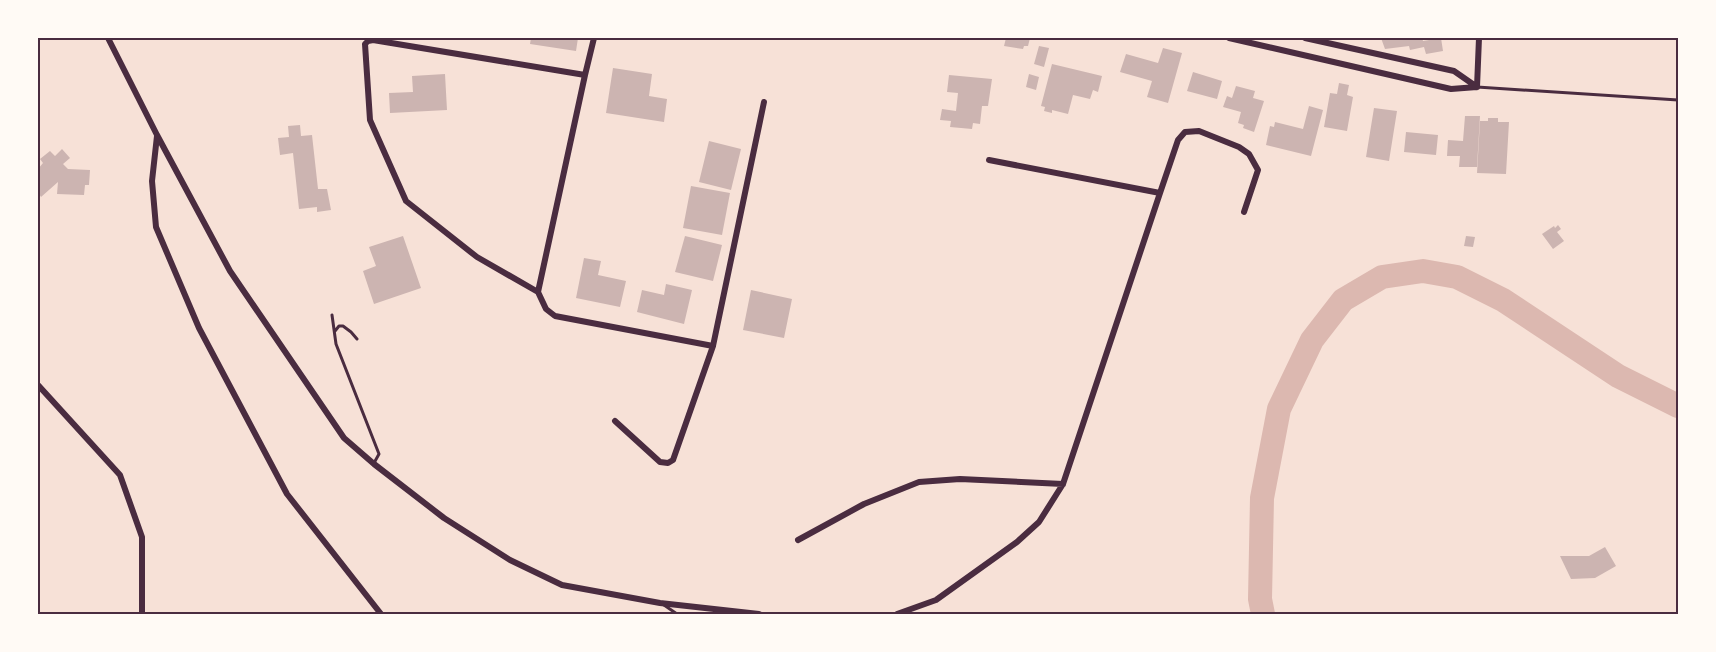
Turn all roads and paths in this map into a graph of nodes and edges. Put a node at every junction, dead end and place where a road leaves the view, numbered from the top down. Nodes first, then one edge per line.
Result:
1 (108, 38) edge
2 (594, 38) edge
3 (1229, 38) edge
4 (1305, 38) edge
5 (1479, 38) edge
6 (585, 75) junction
7 (1477, 87) junction
8 (1678, 100) edge
9 (764, 102) dead end
10 (157, 135) junction
11 (989, 160) dead end
12 (1160, 193) junction
13 (1244, 212) dead end
14 (538, 292) junction
15 (332, 315) dead end
16 (334, 333) junction
17 (357, 339) dead end
18 (713, 346) junction
19 (38, 385) edge
20 (615, 421) dead end
21 (374, 464) junction
22 (1063, 484) junction
23 (798, 540) dead end
24 (660, 603) junction
25 (142, 615) edge
26 (381, 615) edge
27 (676, 615) edge
28 (759, 615) edge
29 (897, 615) edge

1 - 10 street
2 - 6 street
3 - 7 street
4 - 7 street
5 - 7 street
6 - 14 street
6 - 14 street
7 - 8 lane
9 - 18 street
10 - 21 street
10 - 26 street
11 - 12 street
12 - 13 street
12 - 22 street
14 - 18 street
15 - 16 lane
16 - 17 lane
16 - 21 lane
18 - 20 street
19 - 25 street
21 - 24 street
22 - 23 street
22 - 29 street
24 - 27 lane
24 - 28 street

